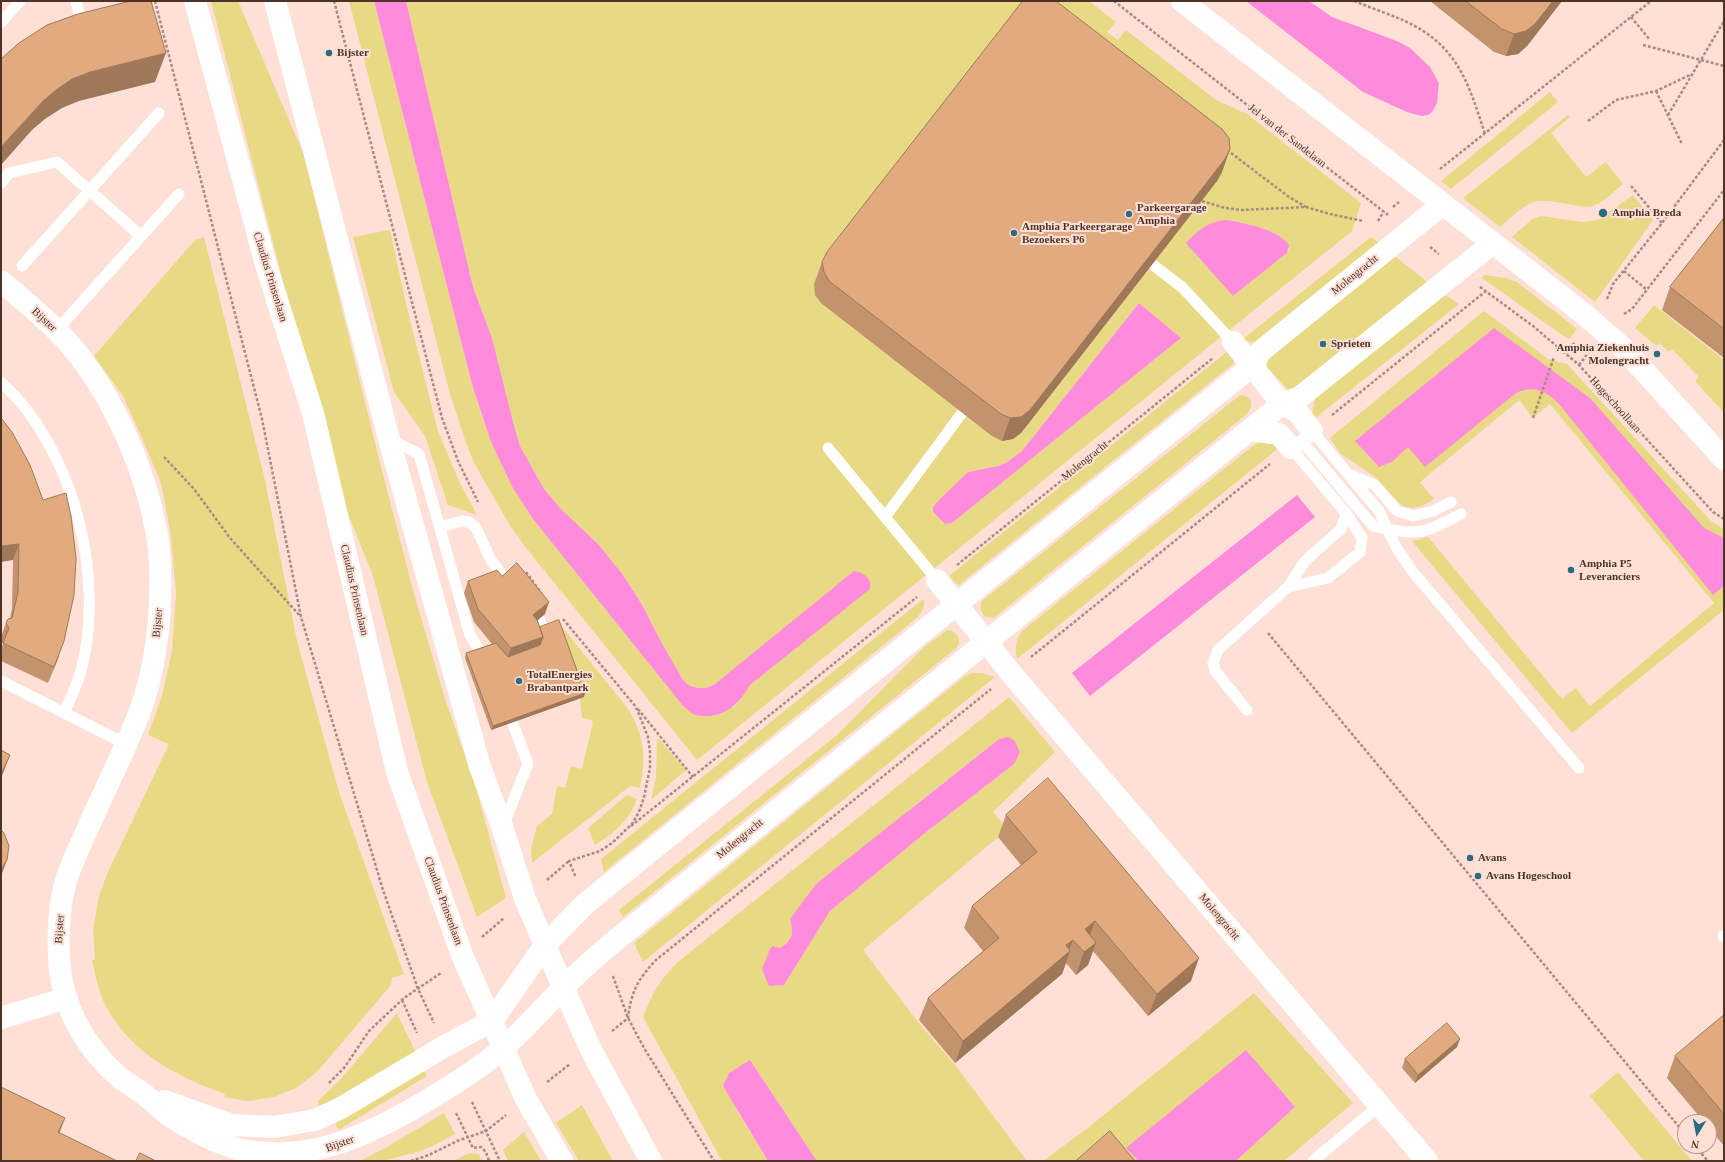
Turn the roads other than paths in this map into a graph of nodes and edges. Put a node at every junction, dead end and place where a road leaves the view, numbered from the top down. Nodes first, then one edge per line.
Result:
1 (20, 1) edge
2 (76, 1) edge
3 (195, 1) edge
4 (276, 1) edge
5 (1182, 1) edge
6 (1, 23) edge
7 (83, 35) edge
8 (159, 113) dead end
9 (1, 183) edge
10 (89, 191) junction
11 (178, 194) dead end
12 (1444, 204) junction
13 (141, 236) junction
14 (1493, 243) junction
15 (1153, 265) edge
16 (22, 266) dead end
17 (1, 281) edge
18 (56, 331) junction
19 (1233, 342) joint
20 (1252, 366) junction
21 (1, 382) edge
22 (1293, 404) junction
23 (962, 413) edge
24 (1250, 430) junction
25 (389, 439) junction
26 (1301, 439) junction
27 (828, 448) dead end
28 (1724, 459) edge
29 (1348, 474) junction
30 (1451, 502) dead end
31 (1346, 513) junction
32 (1461, 514) dead end
33 (885, 517) junction
34 (440, 527) junction
35 (1388, 530) junction
36 (937, 580) joint
37 (506, 581) edge
38 (1288, 587) junction
39 (956, 604) junction
40 (539, 619) edge
41 (986, 641) junction
42 (551, 649) edge
43 (493, 674) edge
44 (1, 681) edge
45 (505, 701) edge
46 (1247, 710) dead end
47 (64, 713) junction
48 (126, 744) junction
49 (1579, 768) dead end
50 (502, 826) junction
51 (545, 945) junction
52 (563, 987) junction
53 (67, 998) junction
54 (1, 1018) edge
55 (492, 1021) junction
56 (504, 1048) junction
57 (143, 1094) junction
58 (1380, 1105) junction
59 (315, 1120) junction
60 (326, 1156) edge
61 (562, 1161) edge
62 (651, 1161) edge
63 (1313, 1161) edge
64 (1427, 1161) edge

1 - 6 lane
2 - 7 lane
3 - 55 street, Claudius Prinsenlaan
4 - 25 street
5 - 12 street
8 - 10 lane
9 - 10 lane
10 - 13 lane
10 - 16 lane
11 - 13 lane
12 - 14 street
12 - 20 street, Molengracht
13 - 18 lane
14 - 22 street, Molengracht
14 - 28 street
15 - 19 lane
17 - 18 street, Bijster
18 - 48 street, Bijster
19 - 20 street
20 - 22 street
20 - 39 street, Molengracht
21 - 47 lane
22 - 24 street, Molengracht
22 - 26 street
23 - 33 lane
24 - 26 street
24 - 41 street, Molengracht
25 - 34 lane
25 - 50 street
26 - 29 lane
26 - 31 lane
26 - 35 lane
27 - 33 lane, Molengracht
29 - 30 lane
29 - 35 lane
31 - 38 lane
31 - 38 lane
32 - 35 lane
33 - 36 lane, Molengracht
34 - 37 lane
34 - 43 lane
35 - 49 lane
36 - 39 street, Molengracht
38 - 46 lane
39 - 41 street, Molengracht
39 - 51 street, Molengracht
40 - 42 lane
41 - 52 street, Molengracht
41 - 58 street, Molengracht
44 - 47 lane
45 - 50 lane
47 - 48 lane
48 - 53 street, Bijster
50 - 51 street
51 - 52 street
51 - 55 street, Molengracht
52 - 56 street, Molengracht
52 - 62 street
53 - 54 street
53 - 57 street, Bijster
55 - 56 street, Claudius Prinsenlaan
55 - 59 street, Bijster
56 - 60 street, Bijster
56 - 61 street, Claudius Prinsenlaan
57 - 59 street, Bijster
57 - 60 street, Bijster
58 - 63 lane
58 - 64 street, Molengracht
59 - 60 street

